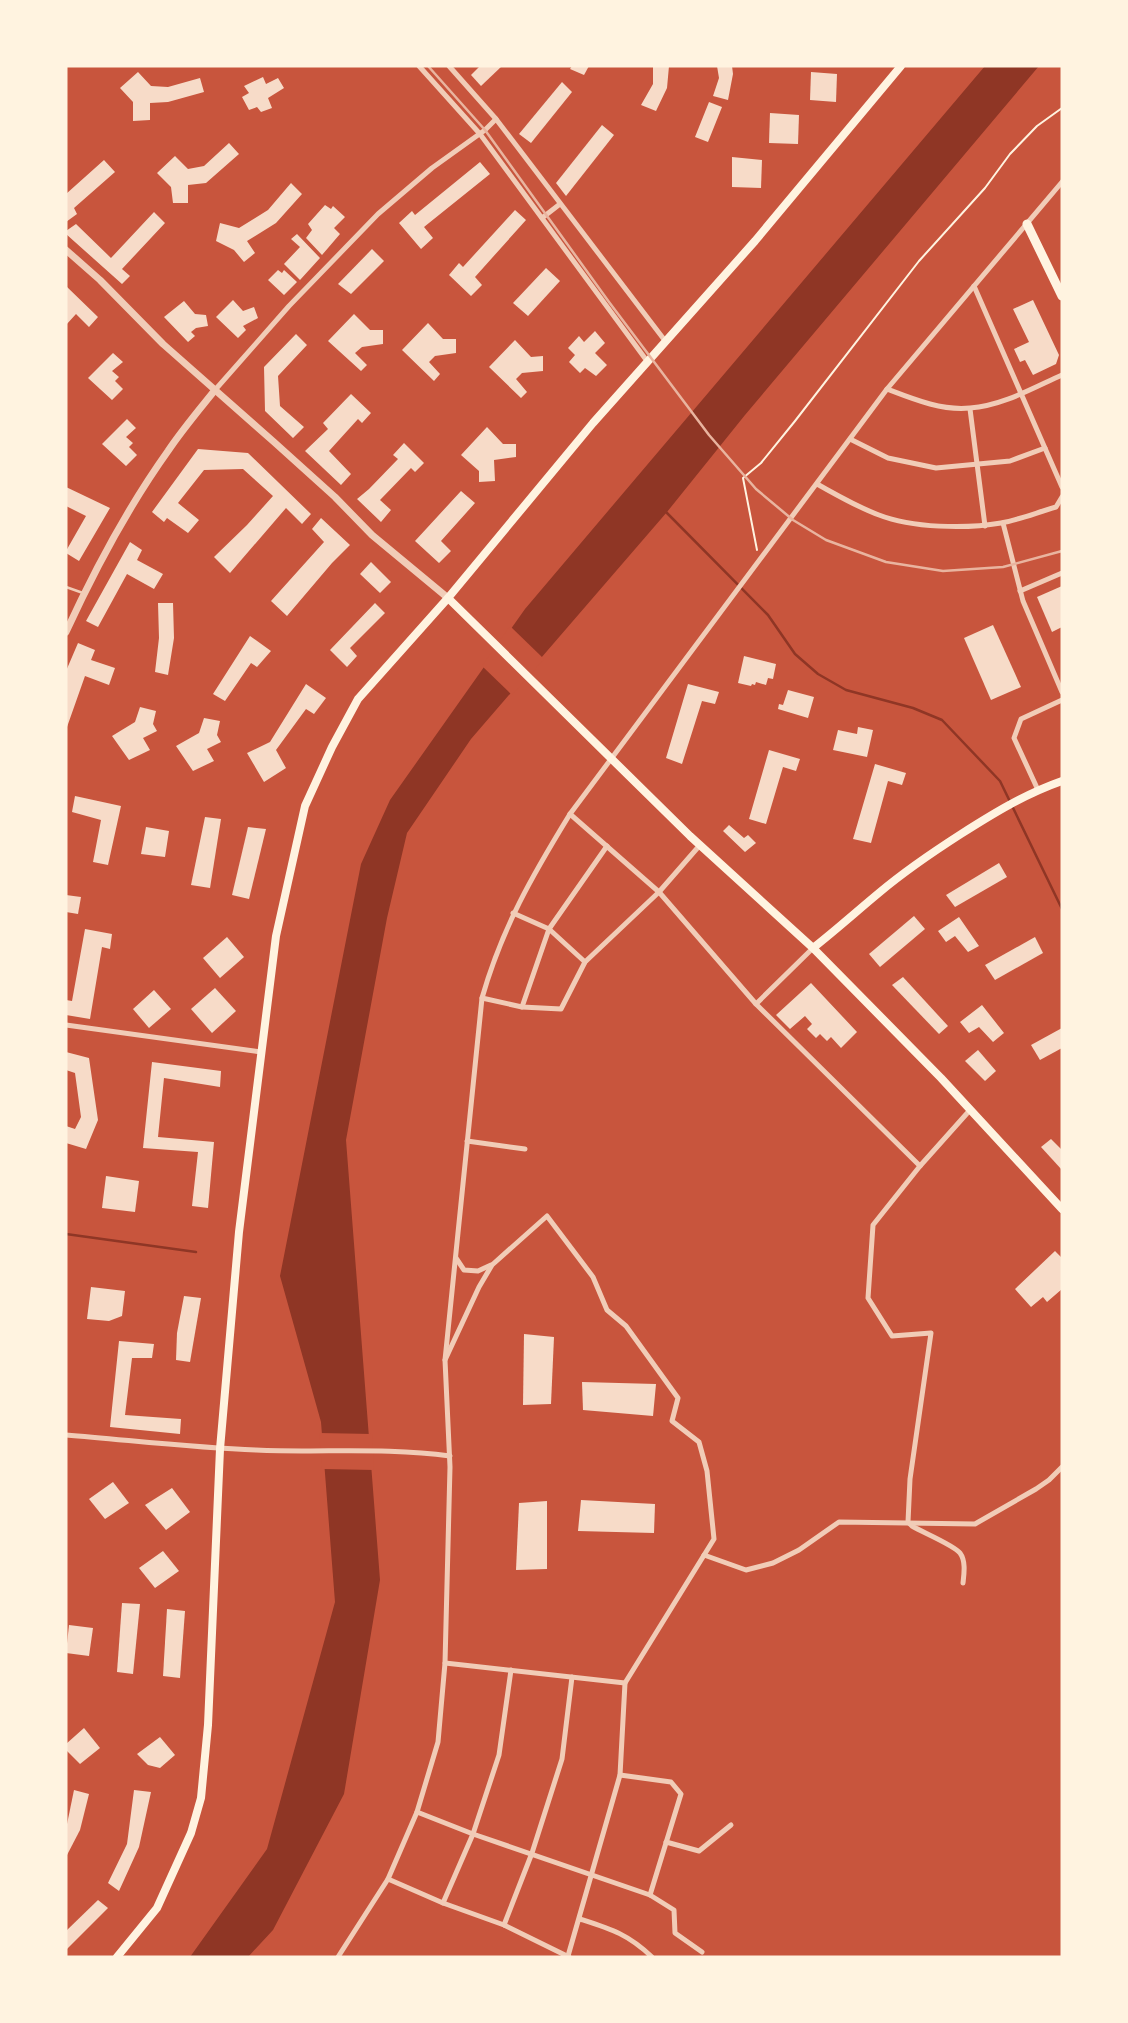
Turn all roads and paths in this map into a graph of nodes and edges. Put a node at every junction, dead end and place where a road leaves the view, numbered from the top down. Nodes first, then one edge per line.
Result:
1 (419, 66) edge
2 (449, 66) edge
3 (901, 66) edge
4 (1062, 108) edge
5 (496, 119) junction
6 (480, 134) junction
7 (1062, 182) edge
8 (560, 204) junction
9 (542, 218) junction
10 (1026, 224) junction
11 (66, 250) edge
12 (974, 286) junction
13 (1062, 296) edge
14 (666, 342) junction
15 (647, 361) junction
16 (1062, 375) edge
17 (887, 389) junction
18 (215, 390) junction
19 (1020, 394) junction
20 (970, 408) junction
21 (850, 439) junction
22 (1045, 448) junction
23 (976, 466) junction
24 (817, 484) junction
25 (1062, 487) edge
26 (1062, 498) edge
27 (1003, 523) junction
28 (985, 526) junction
29 (757, 550) dead end
30 (1062, 573) edge
31 (66, 587) edge
32 (1020, 591) junction
33 (85, 593) junction
34 (448, 598) junction
35 (66, 632) edge
36 (1062, 692) edge
37 (1062, 700) edge
38 (612, 758) junction
39 (1062, 781) edge
40 (1038, 790) junction
41 (570, 814) junction
42 (700, 845) junction
43 (607, 846) junction
44 (659, 892) junction
45 (513, 913) junction
46 (549, 929) junction
47 (813, 948) junction
48 (585, 962) junction
49 (482, 998) junction
50 (756, 1004) junction
51 (522, 1007) junction
52 (66, 1025) edge
53 (261, 1052) junction
54 (970, 1110) junction
55 (467, 1141) junction
56 (525, 1149) dead end
57 (920, 1166) junction
58 (1062, 1209) edge
59 (456, 1258) junction
60 (492, 1265) junction
61 (445, 1360) junction
62 (66, 1435) edge
63 (220, 1449) junction
64 (450, 1456) junction
65 (1062, 1466) edge
66 (908, 1522) junction
67 (704, 1555) junction
68 (963, 1583) dead end
69 (445, 1663) junction
70 (511, 1670) junction
71 (572, 1677) junction
72 (625, 1683) junction
73 (620, 1775) junction
74 (417, 1812) junction
75 (731, 1825) dead end
76 (473, 1834) junction
77 (666, 1842) junction
78 (532, 1853) junction
79 (592, 1875) junction
80 (388, 1879) junction
81 (650, 1895) junction
82 (443, 1903) junction
83 (580, 1919) junction
84 (504, 1925) junction
85 (702, 1952) dead end
86 (569, 1956) edge
87 (117, 1957) edge
88 (338, 1957) edge
89 (652, 1957) edge

1 - 6 street
2 - 5 street
3 - 14 main road
4 - 29 path
5 - 6 street
5 - 8 street
6 - 9 street
6 - 18 street
7 - 10 street
8 - 9 street
8 - 14 street
9 - 15 street
10 - 12 street
10 - 13 main road
11 - 18 street
12 - 17 street
12 - 19 street
14 - 15 main road
15 - 34 main road
16 - 19 street
17 - 20 street
17 - 21 street
18 - 33 street
18 - 34 street
19 - 20 street
19 - 22 street
20 - 23 street
21 - 23 street
21 - 24 street
22 - 23 street
22 - 25 street
23 - 28 street
24 - 28 street
24 - 38 street
26 - 27 street
27 - 28 street
27 - 32 street
30 - 32 street
31 - 33 lane
32 - 36 street
33 - 35 street
34 - 38 main road
34 - 53 main road
37 - 40 street
38 - 41 street
38 - 42 main road
39 - 40 main road
40 - 47 main road
41 - 43 street
41 - 45 street
42 - 44 street
42 - 47 main road
43 - 44 street
43 - 46 street
44 - 48 street
44 - 50 street
45 - 46 street
45 - 49 street
46 - 48 street
46 - 51 street
47 - 50 street
47 - 54 main road
48 - 51 street
49 - 51 street
49 - 55 street
50 - 57 street
52 - 53 street
53 - 63 main road
54 - 57 street
54 - 58 main road
55 - 56 street
55 - 59 street
57 - 66 street
59 - 60 street
59 - 61 street
60 - 61 street
60 - 67 street
61 - 64 street
62 - 63 street
63 - 64 street
63 - 87 main road
64 - 69 street
65 - 66 street
66 - 67 street
66 - 68 street
67 - 72 street
69 - 70 street
69 - 74 street
70 - 71 street
70 - 76 street
71 - 72 street
71 - 78 street
72 - 73 street
73 - 77 street
73 - 79 street
74 - 76 street
74 - 80 street
75 - 77 street
76 - 78 street
76 - 82 street
77 - 81 street
78 - 79 street
78 - 84 street
79 - 81 street
79 - 83 street
80 - 82 street
80 - 88 street
81 - 85 street
82 - 84 street
83 - 86 street
83 - 89 street
84 - 86 street

